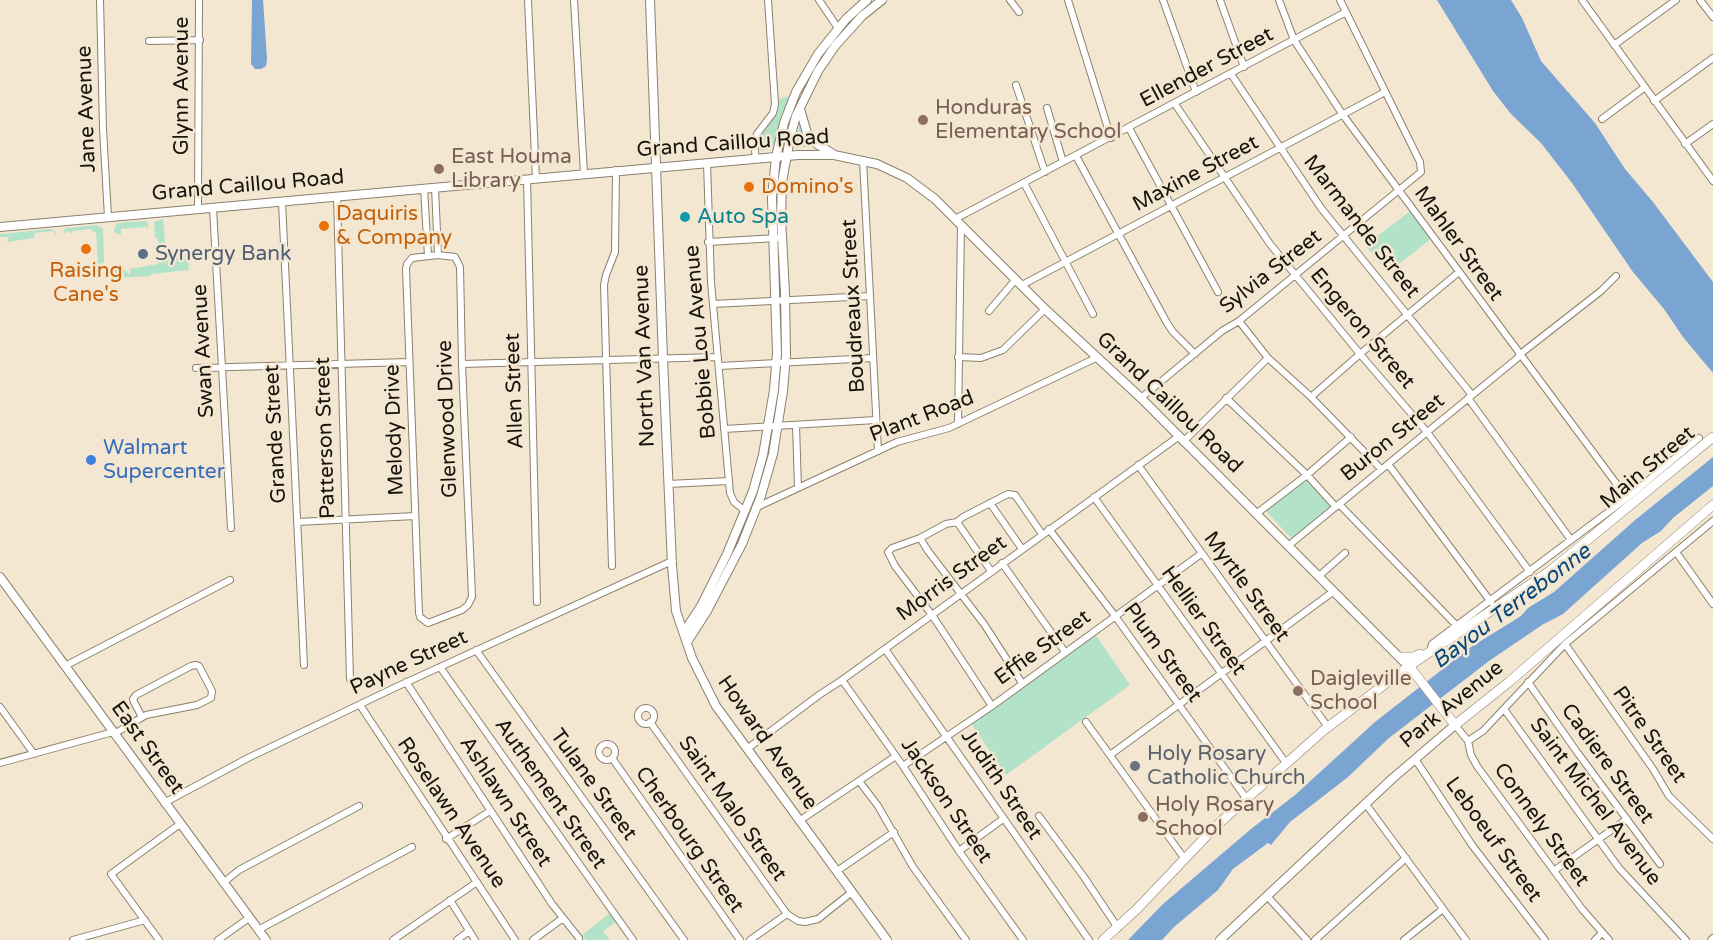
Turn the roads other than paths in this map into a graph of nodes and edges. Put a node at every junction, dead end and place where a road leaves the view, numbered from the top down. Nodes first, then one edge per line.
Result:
1 (100, 0) edge
2 (199, 0) edge
3 (528, 0) edge
4 (574, 0) edge
5 (650, 0) edge
6 (768, 0) edge
7 (819, 0) edge
8 (867, 0) edge
9 (882, 0) edge
10 (1010, 0) edge
11 (1068, 0) edge
12 (1163, 0) edge
13 (1220, 0) edge
14 (1279, 0) edge
15 (1341, 0) edge
16 (1582, 0) edge
17 (1676, 0) edge
18 (1700, 0) edge
19 (1019, 12) dead end
20 (1346, 12) junction
21 (1713, 17) edge
22 (838, 28) junction
23 (200, 40) junction
24 (1294, 40) junction
25 (149, 41) dead end
26 (1614, 45) junction
27 (1713, 58) edge
28 (1244, 67) junction
29 (1231, 74) junction
30 (1016, 85) dead end
31 (1645, 87) junction
32 (1196, 92) junction
33 (1385, 92) junction
34 (1654, 100) junction
35 (1175, 104) junction
36 (800, 108) junction
37 (1047, 108) dead end
38 (1343, 115) junction
39 (1602, 119) dead end
40 (1713, 124) edge
41 (1129, 128) junction
42 (1111, 138) junction
43 (1685, 144) junction
44 (1280, 148) junction
45 (834, 154) junction
46 (786, 156) junction
47 (1076, 156) junction
48 (776, 158) junction
49 (756, 159) junction
50 (863, 160) junction
51 (1063, 162) junction
52 (707, 163) junction
53 (657, 166) junction
54 (616, 170) junction
55 (1045, 172) junction
56 (584, 174) junction
57 (1225, 178) junction
58 (531, 179) junction
59 (1713, 181) edge
60 (1023, 183) junction
61 (435, 187) junction
62 (424, 188) junction
63 (1399, 191) junction
64 (337, 196) junction
65 (282, 202) junction
66 (1171, 206) junction
67 (213, 208) junction
68 (198, 209) junction
69 (108, 217) junction
70 (958, 222) junction
71 (0, 227) edge
72 (1119, 234) junction
73 (1343, 236) junction
74 (778, 238) junction
75 (708, 242) junction
76 (438, 255) junction
77 (428, 256) junction
78 (1065, 262) junction
79 (1459, 273) junction
80 (1295, 275) junction
81 (1616, 276) dead end
82 (1019, 282) junction
83 (1218, 292) dead end
84 (870, 296) junction
85 (786, 300) junction
86 (776, 301) junction
87 (713, 304) junction
88 (1045, 309) junction
89 (989, 311) dead end
90 (1093, 314) dead end
91 (1408, 315) junction
92 (1239, 321) junction
93 (1195, 354) junction
94 (1360, 354) junction
95 (1520, 355) junction
96 (718, 357) junction
97 (958, 357) junction
98 (1098, 357) junction
99 (663, 358) junction
100 (873, 358) junction
101 (1268, 358) junction
102 (606, 360) junction
103 (409, 362) junction
104 (531, 362) junction
105 (781, 362) junction
106 (462, 364) junction
107 (289, 365) junction
108 (340, 365) junction
109 (719, 366) junction
110 (196, 368) dead end
111 (221, 369) junction
112 (1470, 397) junction
113 (1140, 398) junction
114 (1227, 398) junction
115 (1311, 398) junction
116 (876, 420) junction
117 (796, 424) junction
118 (958, 424) junction
119 (773, 426) junction
120 (724, 429) junction
121 (1427, 432) junction
122 (1351, 437) junction
123 (1713, 437) edge
124 (1699, 438) dead end
125 (1180, 439) junction
126 (878, 451) junction
127 (1388, 464) junction
128 (1138, 465) junction
129 (1381, 469) junction
130 (1307, 475) junction
131 (729, 481) junction
132 (668, 484) junction
133 (798, 488) junction
134 (1094, 497) junction
135 (1627, 498) junction
136 (990, 503) junction
137 (1338, 505) junction
138 (1713, 506) edge
139 (757, 507) junction
140 (746, 511) junction
141 (1256, 514) junction
142 (415, 516) junction
143 (345, 519) junction
144 (1713, 521) edge
145 (297, 522) junction
146 (957, 522) junction
147 (231, 528) dead end
148 (1049, 529) junction
149 (1042, 534) junction
150 (920, 538) junction
151 (1571, 540) junction
152 (671, 544) joint
153 (1287, 546) junction
154 (1022, 549) junction
155 (1676, 552) junction
156 (1345, 553) dead end
157 (1201, 554) junction
158 (672, 561) junction
159 (1002, 563) junction
160 (612, 566) dead end
161 (991, 571) junction
162 (1530, 572) junction
163 (1319, 576) junction
164 (0, 577) edge
165 (230, 580) dead end
166 (1157, 586) junction
167 (1334, 591) junction
168 (962, 593) junction
169 (537, 602) dead end
170 (1491, 602) junction
171 (1713, 604) edge
172 (932, 615) junction
173 (1115, 616) junction
174 (422, 619) joint
175 (1457, 626) junction
176 (684, 632) junction
177 (687, 642) junction
178 (1265, 642) junction
179 (1564, 644) junction
180 (885, 649) junction
181 (476, 650) junction
182 (1065, 652) junction
183 (1429, 653) junction
184 (1400, 657) junction
185 (304, 665) dead end
186 (65, 666) junction
187 (1409, 666) junction
188 (440, 667) junction
189 (1221, 674) junction
190 (350, 679) dead end
191 (842, 680) junction
192 (406, 682) junction
193 (1528, 682) junction
194 (1022, 683) junction
195 (360, 705) junction
196 (1178, 705) junction
197 (992, 706) junction
198 (0, 707) edge
199 (1504, 709) junction
200 (142, 717) junction
201 (650, 722) dead end
202 (1086, 722) dead end
203 (1455, 725) junction
204 (1328, 727) junction
205 (114, 733) junction
206 (947, 735) junction
207 (1468, 741) junction
208 (747, 749) junction
209 (34, 754) junction
210 (1110, 755) junction
211 (896, 756) junction
212 (612, 758) dead end
213 (1415, 759) junction
214 (0, 763) edge
215 (1286, 763) junction
216 (903, 766) junction
217 (859, 781) junction
218 (1246, 798) junction
219 (164, 803) junction
220 (1365, 803) junction
221 (359, 806) dead end
222 (490, 811) junction
223 (1039, 816) dead end
224 (1003, 819) junction
225 (1627, 819) junction
226 (799, 821) junction
227 (180, 824) junction
228 (894, 832) junction
229 (446, 839) junction
230 (1713, 839) edge
231 (1599, 840) junction
232 (412, 847) dead end
233 (959, 851) junction
234 (1184, 858) junction
235 (1406, 858) junction
236 (1660, 864) dead end
237 (1555, 870) junction
238 (837, 871) junction
239 (477, 882) junction
240 (223, 883) junction
241 (852, 892) junction
242 (1267, 896) junction
243 (450, 900) junction
244 (1443, 909) junction
245 (787, 914) junction
246 (249, 918) junction
247 (563, 918) junction
248 (145, 920) junction
249 (1118, 928) junction
250 (258, 930) junction
251 (470, 931) junction
252 (1602, 933) junction
253 (579, 938) dead end
254 (72, 940) edge
255 (159, 940) edge
256 (218, 940) edge
257 (266, 940) edge
258 (393, 940) edge
259 (457, 940) edge
260 (476, 940) edge
261 (515, 940) edge
262 (533, 940) edge
263 (633, 940) edge
264 (684, 940) edge
265 (740, 940) edge
266 (750, 940) edge
267 (887, 940) edge
268 (966, 940) edge
269 (1023, 940) edge
270 (1089, 940) edge
271 (1103, 940) edge
272 (1220, 940) edge
273 (1307, 940) edge
274 (1315, 940) edge
275 (1404, 940) edge
276 (1466, 940) edge
277 (1545, 940) edge
278 (1595, 940) edge
279 (1610, 940) edge
280 (1686, 940) edge

1 - 69 street, Jane Avenue
2 - 23 street, Glynn Avenue
3 - 58 street, Allen Street
4 - 56 street
5 - 53 main road, North Van Avenue
6 - 49 street
7 - 22 street
8 - 22 main road
9 - 36 main road
10 - 19 street
11 - 42 street
12 - 32 street
13 - 28 street
14 - 24 street, Mahler Street
15 - 20 street
16 - 26 street
17 - 26 street
18 - 21 street
20 - 24 street, Ellender Street
20 - 33 street
22 - 48 main road
23 - 25 street
23 - 68 street, Glynn Avenue
24 - 28 street, Ellender Street
24 - 38 street, Mahler Street
26 - 31 street
27 - 34 street
28 - 29 street, Ellender Street
29 - 32 street, Ellender Street
29 - 44 street, Marmande Street
30 - 55 street
31 - 34 street
31 - 39 street
32 - 35 street, Ellender Street
33 - 38 street, Maxine Street
33 - 63 street, Sylvia Street
34 - 43 street
35 - 41 street, Ellender Street
35 - 57 street, Engeron Street
36 - 45 main road
36 - 46 main road
37 - 51 street
38 - 44 street, Maxine Street
38 - 63 street, Mahler Street
40 - 43 street
41 - 42 street, Ellender Street
41 - 66 street
42 - 47 street, Ellender Street
43 - 59 street
44 - 57 street, Maxine Street
44 - 73 street, Marmande Street
45 - 46 main road, Grand Caillou Road
45 - 50 main road, Grand Caillou Road
46 - 48 main road, Grand Caillou Road
46 - 74 main road
47 - 51 street, Ellender Street
47 - 72 street
48 - 49 main road, Grand Caillou Road
48 - 74 main road
49 - 52 main road, Grand Caillou Road
50 - 70 main road, Grand Caillou Road
50 - 84 street, Boudreaux Street
51 - 55 street, Ellender Street
52 - 53 main road, Grand Caillou Road
52 - 75 street, Bobbie Lou Avenue
53 - 54 main road, Grand Caillou Road
53 - 99 main road, North Van Avenue
54 - 56 main road, Grand Caillou Road
54 - 102 street
55 - 60 street, Ellender Street
56 - 58 main road, Grand Caillou Road
57 - 66 street, Maxine Street
57 - 80 street, Engeron Street
58 - 61 main road, Grand Caillou Road
58 - 104 street, Allen Street
60 - 70 street, Ellender Street
60 - 78 street
61 - 62 main road, Grand Caillou Road
61 - 76 street
62 - 64 main road, Grand Caillou Road
62 - 77 street
63 - 73 street, Sylvia Street
63 - 79 street, Mahler Street
64 - 65 main road, Grand Caillou Road
64 - 108 street, Patterson Street
65 - 67 main road, Grand Caillou Road
65 - 107 street, Grande Street
66 - 72 street, Maxine Street
66 - 83 street
67 - 68 main road, Grand Caillou Road
67 - 111 street, Swan Avenue
68 - 69 main road, Grand Caillou Road
69 - 71 main road, Grand Caillou Road
70 - 82 main road, Grand Caillou Road
70 - 97 street
72 - 78 street, Maxine Street
72 - 93 street
73 - 80 street, Sylvia Street
73 - 91 street, Marmande Street
74 - 75 street
74 - 85 main road
74 - 86 main road
75 - 87 street, Bobbie Lou Avenue
76 - 77 street
76 - 106 street, Glenwood Drive
77 - 103 street, Melody Drive
78 - 82 street, Maxine Street
78 - 90 street
79 - 91 street
79 - 95 street, Mahler Street
80 - 92 street, Sylvia Street
80 - 94 street, Engeron Street
81 - 95 street, Buron Street
82 - 88 main road, Grand Caillou Road
82 - 89 street
84 - 85 street
84 - 100 street, Boudreaux Street
85 - 86 street
85 - 105 main road
86 - 87 street
86 - 105 main road
87 - 96 street, Bobbie Lou Avenue
88 - 97 street
88 - 98 main road, Grand Caillou Road
91 - 94 street
91 - 112 street, Marmande Street
92 - 93 street, Sylvia Street
92 - 101 street
93 - 113 street, Sylvia Street
94 - 115 street
94 - 121 street, Engeron Street
95 - 112 street, Buron Street
95 - 135 street, Mahler Street
96 - 99 street
96 - 109 street, Bobbie Lou Avenue
97 - 118 street
98 - 113 main road, Grand Caillou Road
98 - 118 street, Plant Road
99 - 102 street
99 - 132 main road, North Van Avenue
100 - 105 street
100 - 116 street, Boudreaux Street
101 - 114 street, Morris Street
101 - 115 street
102 - 104 street
102 - 160 street
103 - 108 street
103 - 142 street, Melody Drive
104 - 106 street
104 - 169 street, Allen Street
105 - 109 street
105 - 119 main road
106 - 174 street, Glenwood Drive
107 - 108 street
107 - 111 street
107 - 145 street, Grande Street
108 - 143 street, Patterson Street
109 - 120 street, Bobbie Lou Avenue
110 - 111 street
111 - 147 street, Swan Avenue
112 - 121 street, Buron Street
112 - 151 street, Marmande Street
113 - 125 main road, Grand Caillou Road
114 - 125 street, Morris Street
114 - 130 street
115 - 122 street
116 - 117 street
116 - 126 street, Boudreaux Street
117 - 119 street
117 - 133 street
118 - 126 street, Plant Road
119 - 120 street
119 - 139 main road
119 - 140 main road
120 - 131 street, Bobbie Lou Avenue
121 - 127 street, Buron Street
121 - 162 street, Engeron Street
122 - 129 street
122 - 130 street
123 - 183 main road, Main Street
124 - 135 street, Main Street
125 - 128 street, Morris Street
125 - 141 main road, Grand Caillou Road
126 - 133 street, Plant Road
127 - 129 street, Buron Street
127 - 170 street
128 - 134 street, Morris Street
128 - 157 street, Myrtle Street
129 - 137 street, Buron Street
130 - 137 street
130 - 141 street
131 - 132 street
131 - 140 street, Bobbie Lou Avenue
132 - 152 main road, North Van Avenue
133 - 139 street, Plant Road
134 - 148 street, Morris Street
134 - 166 street, Hellier Street
135 - 151 street, Main Street
136 - 146 street
136 - 149 street
136 - 154 street
137 - 153 street, Buron Street
137 - 175 street
138 - 203 main road, Park Avenue
139 - 177 main road
140 - 176 main road
141 - 153 main road, Grand Caillou Road
142 - 143 street
142 - 174 street, Melody Drive
143 - 145 street
143 - 190 street, Patterson Street
144 - 155 street, Park Avenue
145 - 185 street, Grande Street
146 - 150 street
146 - 161 street
148 - 149 street, Morris Street
148 - 173 street, Plum Street
149 - 154 street, Morris Street
150 - 168 street
150 - 172 street
151 - 162 street, Main Street
152 - 158 main road, Howard Avenue
153 - 163 main road, Grand Caillou Road
154 - 159 street, Morris Street
155 - 171 street
155 - 179 street, Park Avenue
156 - 163 street
157 - 166 street, Effie Street
157 - 178 street, Myrtle Street
158 - 176 main road, Howard Avenue
158 - 181 street, Payne Street
159 - 161 street, Morris Street
159 - 182 street
161 - 168 street, Morris Street
162 - 170 street, Main Street
163 - 167 main road, Grand Caillou Road
164 - 186 main road, East Street
165 - 186 street
166 - 173 street, Effie Street
166 - 189 street, Hellier Street
167 - 178 street
167 - 184 main road, Grand Caillou Road
168 - 172 street, Morris Street
168 - 194 street
170 - 175 street, Main Street
172 - 180 street, Morris Street
172 - 197 street
173 - 182 street, Effie Street
173 - 196 street, Plum Street
175 - 183 street, Main Street
176 - 177 main road, Howard Avenue
177 - 208 main road, Howard Avenue
178 - 189 street
178 - 204 street, Myrtle Street
179 - 193 street, Park Avenue
179 - 230 street, Pitre Street
180 - 191 street, Morris Street
180 - 206 street, Judith Street
181 - 188 street, Payne Street
181 - 264 street, Tulane Street
182 - 194 street, Effie Street
183 - 184 main road
183 - 187 main road, Main Street
184 - 187 main road, Grand Caillou Road
186 - 205 main road, East Street
187 - 203 main road, Grand Caillou Road
187 - 204 main road, Main Street
188 - 192 street, Payne Street
188 - 263 street, Authement Street
189 - 196 street
189 - 215 street, Hellier Street
191 - 208 street, Morris Street
191 - 211 street, Jackson Street
192 - 195 street, Payne Street
192 - 222 street, Ashlawn Street
193 - 199 street, Park Avenue
193 - 225 street, Cadiere Street
194 - 197 street, Effie Street
195 - 219 street, Payne Street
195 - 229 street, Roselawn Avenue
196 - 210 street
196 - 218 street, Plum Street
197 - 206 street, Effie Street
198 - 209 street
199 - 207 street, Park Avenue
199 - 231 street, Saint Michel Avenue
200 - 200 street
200 - 205 street
201 - 245 street, Saint Malo Street
202 - 210 street
203 - 207 street, Connely Street
203 - 213 main road, Park Avenue
204 - 215 main road, Main Street
205 - 209 street
205 - 219 main road, East Street
206 - 216 street, Effie Street
206 - 224 street, Judith Street
207 - 237 street, Connely Street
208 - 226 main road, Howard Avenue
209 - 214 street
210 - 234 street
211 - 216 street, Jackson Street
211 - 217 street
212 - 265 street, Cherbourg Street
213 - 220 main road, Park Avenue
213 - 277 street, Leboeuf Street
215 - 218 main road, Main Street
216 - 233 street, Jackson Street
217 - 226 street
217 - 228 street
218 - 234 main road, Main Street
219 - 227 main road, East Street
220 - 235 street
220 - 242 main road, Park Avenue
221 - 240 street
222 - 229 street
222 - 247 street, Ashlawn Street
223 - 249 street
224 - 233 street
224 - 270 street, Judith Street
225 - 231 street
225 - 236 street, Cadiere Street
226 - 238 main road, Howard Avenue
227 - 240 main road, East Street
227 - 248 street
228 - 238 street
228 - 268 street
229 - 239 street, Roselawn Avenue
231 - 237 street
231 - 280 street, Saint Michel Avenue
232 - 250 street
233 - 269 street, Jackson Street
234 - 249 main road, Main Street
235 - 244 street
235 - 274 street
237 - 252 street, Connely Street
238 - 241 main road, Howard Avenue
239 - 243 street
239 - 261 street, Roselawn Avenue
240 - 246 main road, East Street
241 - 245 street
241 - 267 main road, Howard Avenue
242 - 272 main road, Park Avenue
242 - 273 street
243 - 251 street
243 - 258 street
244 - 275 street
244 - 276 street
245 - 266 street
246 - 250 main road, East Street
246 - 256 street
247 - 253 street, Ashlawn Street
247 - 262 street
248 - 254 street
248 - 255 street
249 - 271 main road, Main Street
250 - 257 main road, East Street
251 - 259 street
251 - 260 street
252 - 278 street
252 - 279 street, Connely Street

